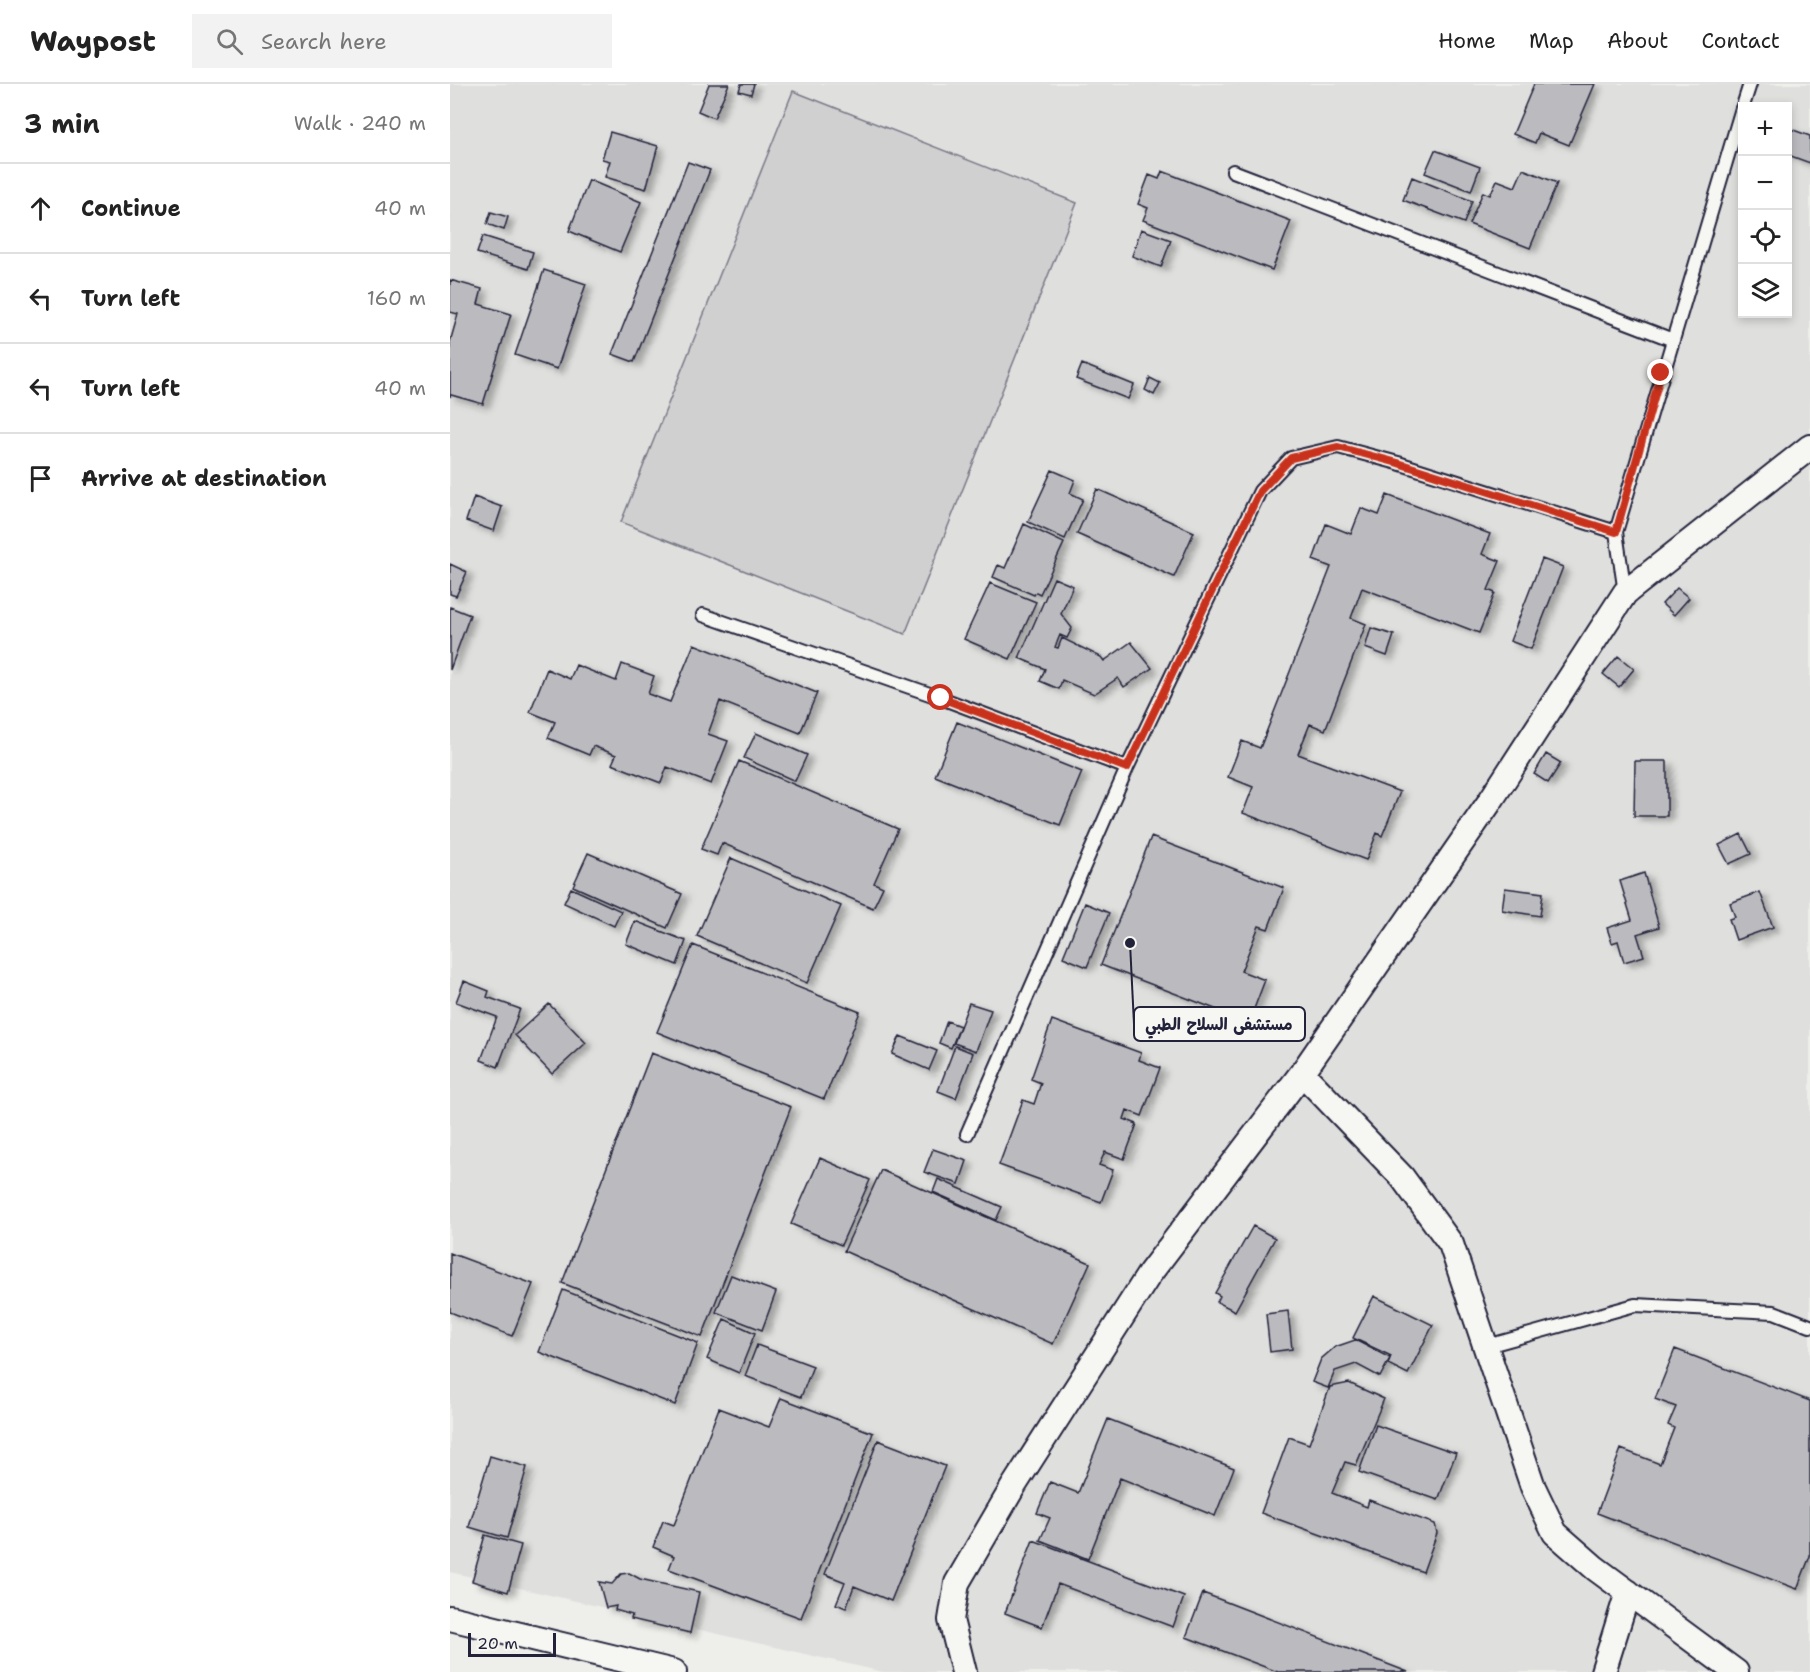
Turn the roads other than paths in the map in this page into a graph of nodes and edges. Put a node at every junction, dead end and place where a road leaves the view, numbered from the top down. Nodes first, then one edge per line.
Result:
1 (1750, 84) edge
2 (1745, 102) edge
3 (1738, 124) edge
4 (1233, 171) dead end
5 (1673, 340) junction
6 (1810, 447) edge
7 (1616, 532) junction
8 (1625, 593) junction
9 (703, 615) dead end
10 (1127, 768) junction
11 (1302, 1073) junction
12 (967, 1134) dead end
13 (1810, 1326) edge
14 (1487, 1346) junction
15 (1628, 1592) junction
16 (450, 1618) edge
17 (674, 1672) edge
18 (964, 1672) edge
19 (1603, 1672) edge
20 (1736, 1672) edge

1 - 2 lane
3 - 5 lane
4 - 5 lane
5 - 7 lane
6 - 8 street
7 - 8 lane
7 - 10 lane
8 - 11 street
9 - 10 lane
10 - 12 lane
11 - 14 street
11 - 18 street
13 - 14 lane
14 - 15 street
15 - 19 street
15 - 20 street
16 - 17 street

